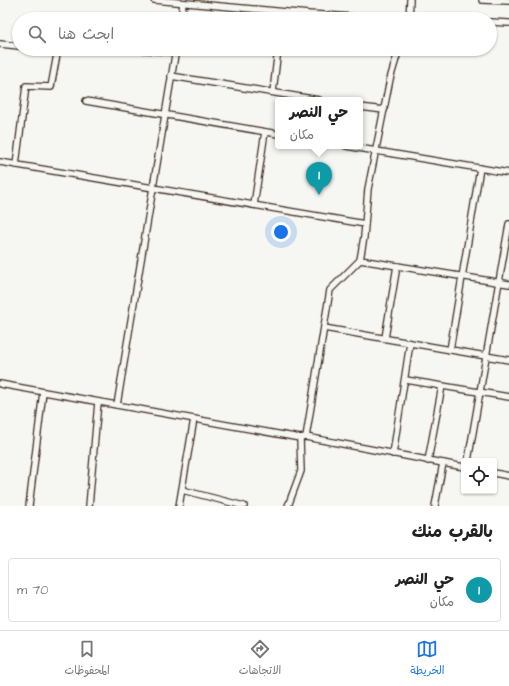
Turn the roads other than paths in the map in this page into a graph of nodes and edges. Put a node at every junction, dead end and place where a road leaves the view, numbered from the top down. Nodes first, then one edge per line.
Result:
1 (154, 0) edge
2 (410, 0) edge
3 (482, 0) edge
4 (509, 1) edge
5 (184, 3) junction
6 (182, 12) edge
7 (283, 12) edge
8 (409, 12) edge
9 (497, 22) edge
10 (509, 23) edge
11 (0, 44) edge
12 (12, 45) edge
13 (57, 56) edge
14 (175, 56) edge
15 (277, 56) edge
16 (397, 56) edge
17 (171, 76) junction
18 (273, 92) junction
19 (302, 97) edge
20 (86, 101) dead end
21 (363, 106) edge
22 (384, 110) junction
23 (165, 115) junction
24 (265, 132) junction
25 (275, 134) edge
26 (363, 149) edge
27 (376, 151) junction
28 (0, 162) edge
29 (16, 165) junction
30 (480, 168) junction
31 (509, 173) edge
32 (153, 188) junction
33 (254, 205) junction
34 (365, 224) junction
35 (509, 224) edge
36 (360, 260) junction
37 (397, 266) junction
38 (462, 276) junction
39 (499, 282) junction
40 (509, 284) edge
41 (324, 328) junction
42 (385, 338) junction
43 (410, 343) junction
44 (450, 350) junction
45 (486, 356) junction
46 (509, 360) edge
47 (406, 380) junction
48 (0, 384) edge
49 (442, 386) junction
50 (43, 392) junction
51 (480, 392) junction
52 (509, 397) edge
53 (98, 402) junction
54 (117, 405) junction
55 (194, 419) junction
56 (303, 437) junction
57 (393, 454) junction
58 (469, 458) edge
59 (428, 461) junction
60 (443, 463) junction
61 (461, 466) edge
62 (497, 474) edge
63 (509, 476) edge
64 (182, 490) junction
65 (29, 506) edge
66 (89, 506) edge
67 (179, 506) edge
68 (244, 506) edge
69 (288, 506) edge
70 (435, 506) edge

1 - 5 street
2 - 8 street
3 - 4 street
5 - 6 street
5 - 7 street
9 - 10 street
11 - 12 street
13 - 29 street
14 - 17 street
15 - 18 street
16 - 22 street
17 - 18 street
17 - 23 street
18 - 19 street
20 - 23 street
21 - 22 street
22 - 27 street
23 - 24 street
23 - 32 street
24 - 25 street
24 - 33 street
26 - 27 street
27 - 30 street
27 - 34 street
28 - 29 street
29 - 32 street
30 - 31 street
30 - 38 street
32 - 33 street
32 - 54 street
33 - 34 street
34 - 36 street
35 - 39 street
36 - 37 street
36 - 41 street
37 - 38 street
37 - 42 street
38 - 39 street
38 - 44 street
39 - 40 street
39 - 45 street
41 - 42 street
41 - 56 street
42 - 43 street
43 - 44 street
43 - 47 street
44 - 45 street
45 - 46 street
45 - 51 street
47 - 49 street
47 - 57 street
48 - 50 street
49 - 51 street
49 - 59 street
50 - 53 street
50 - 65 street
51 - 52 street
51 - 58 street
53 - 54 street
53 - 66 street
54 - 55 street
55 - 56 street
55 - 64 street
56 - 57 street
56 - 69 street
57 - 59 street
59 - 60 street
60 - 61 street
60 - 70 street
62 - 63 street
64 - 67 street
64 - 68 street

